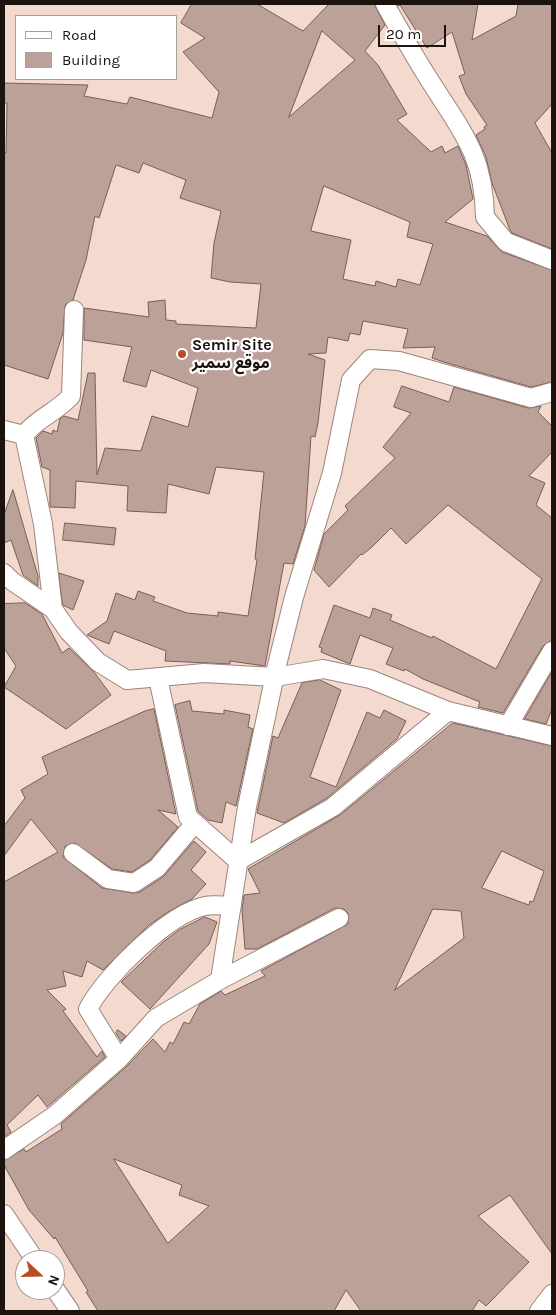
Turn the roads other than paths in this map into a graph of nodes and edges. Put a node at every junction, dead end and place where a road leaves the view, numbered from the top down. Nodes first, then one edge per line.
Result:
1 (385, 4) edge
2 (552, 260) edge
3 (74, 310) dead end
4 (552, 392) edge
5 (4, 430) edge
6 (24, 434) junction
7 (4, 573) edge
8 (53, 609) junction
9 (552, 651) edge
10 (275, 677) junction
11 (158, 678) junction
12 (448, 711) junction
13 (508, 726) junction
14 (552, 736) edge
15 (195, 823) junction
16 (73, 853) dead end
17 (238, 861) junction
18 (232, 906) junction
19 (340, 918) dead end
20 (220, 980) junction
21 (119, 1059) junction
22 (4, 1150) edge
23 (4, 1214) edge
24 (28, 1250) edge
25 (552, 1294) edge
26 (62, 1300) edge
27 (70, 1311) edge
28 (539, 1311) edge

1 - 2 street
3 - 6 street
4 - 10 street
5 - 6 street
6 - 8 street
7 - 8 street
8 - 11 street
9 - 13 street
10 - 11 street
10 - 12 street
10 - 17 street
11 - 15 street
12 - 13 street
12 - 17 street
13 - 14 street
15 - 16 street
15 - 17 street
17 - 18 street
18 - 20 street
18 - 21 street
19 - 20 street
20 - 21 street
21 - 22 street
23 - 24 street
25 - 28 street
26 - 27 street

